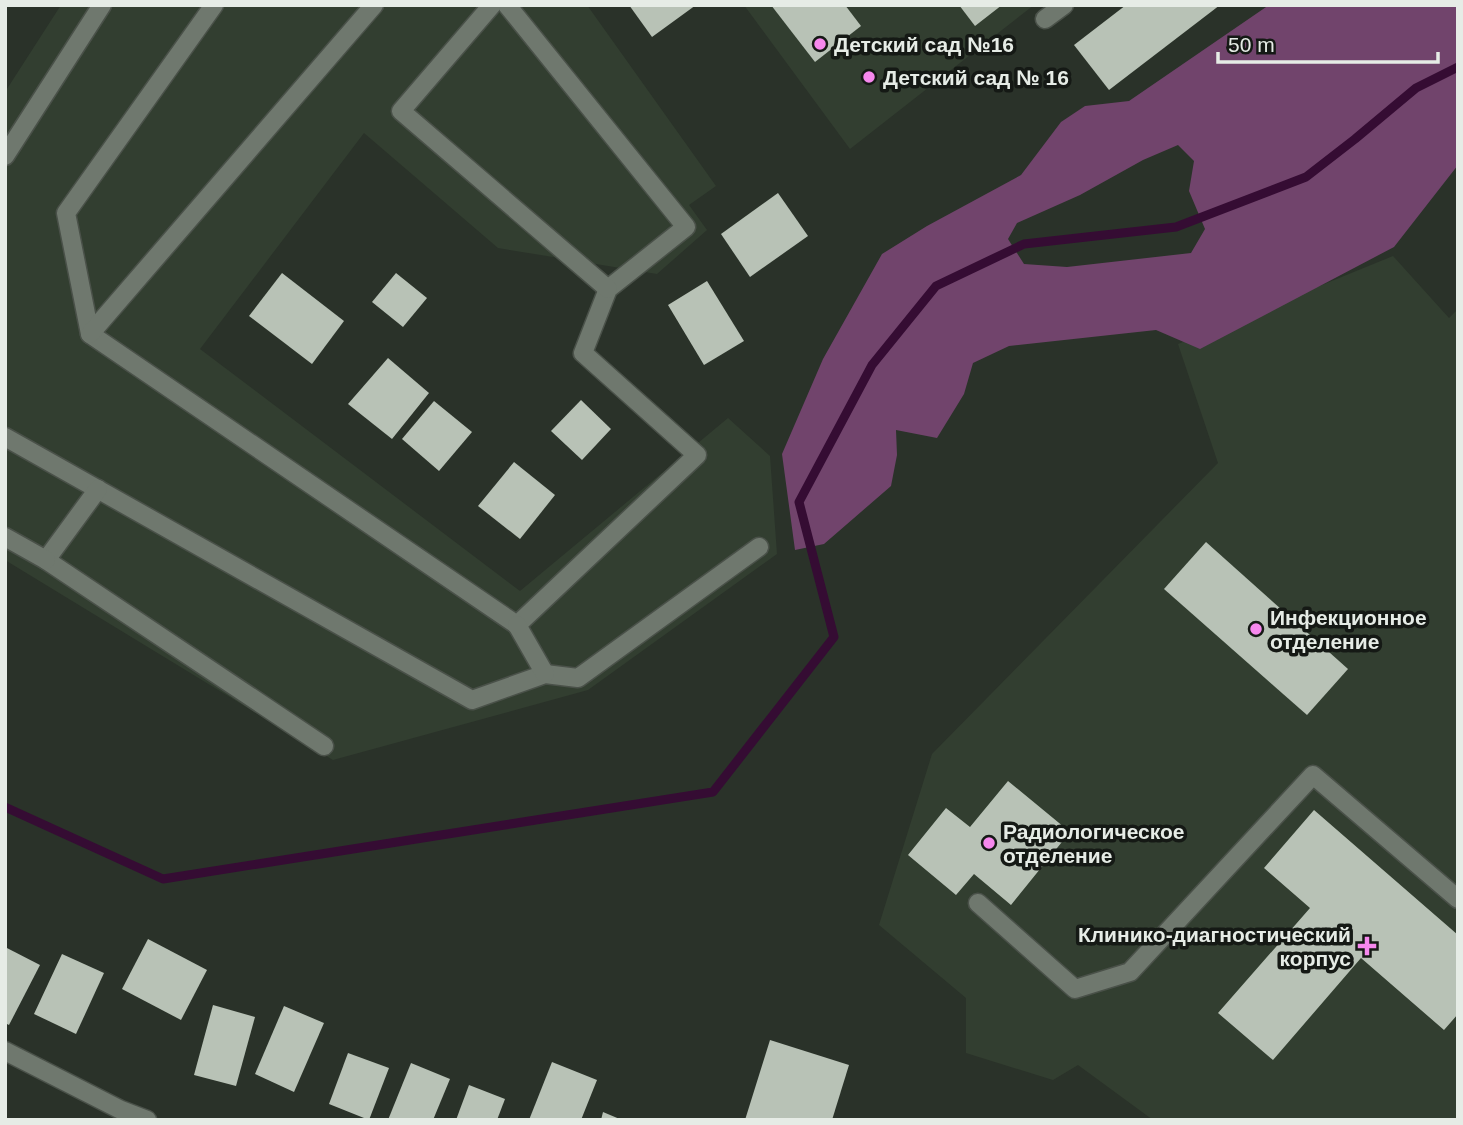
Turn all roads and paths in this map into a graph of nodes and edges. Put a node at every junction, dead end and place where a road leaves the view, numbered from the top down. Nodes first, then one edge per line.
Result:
1 (102, 5) edge
2 (214, 5) edge
3 (374, 5) edge
4 (492, 5) edge
5 (507, 5) edge
6 (1064, 5) edge
7 (1045, 19) dead end
8 (5, 156) edge
9 (608, 289) junction
10 (90, 334) junction
11 (5, 437) edge
12 (98, 489) junction
13 (5, 537) edge
14 (759, 547) dead end
15 (46, 560) junction
16 (517, 625) junction
17 (545, 674) junction
18 (324, 746) dead end
19 (1458, 899) edge
20 (978, 903) dead end
21 (5, 1051) edge
22 (146, 1120) edge

1 - 8 street
2 - 10 street
3 - 10 street
4 - 9 street
5 - 9 street
6 - 7 street
9 - 16 street
10 - 16 street
11 - 12 street
12 - 15 street
12 - 17 street
13 - 15 street
14 - 17 street
15 - 18 street
16 - 17 street
19 - 20 street
21 - 22 street

